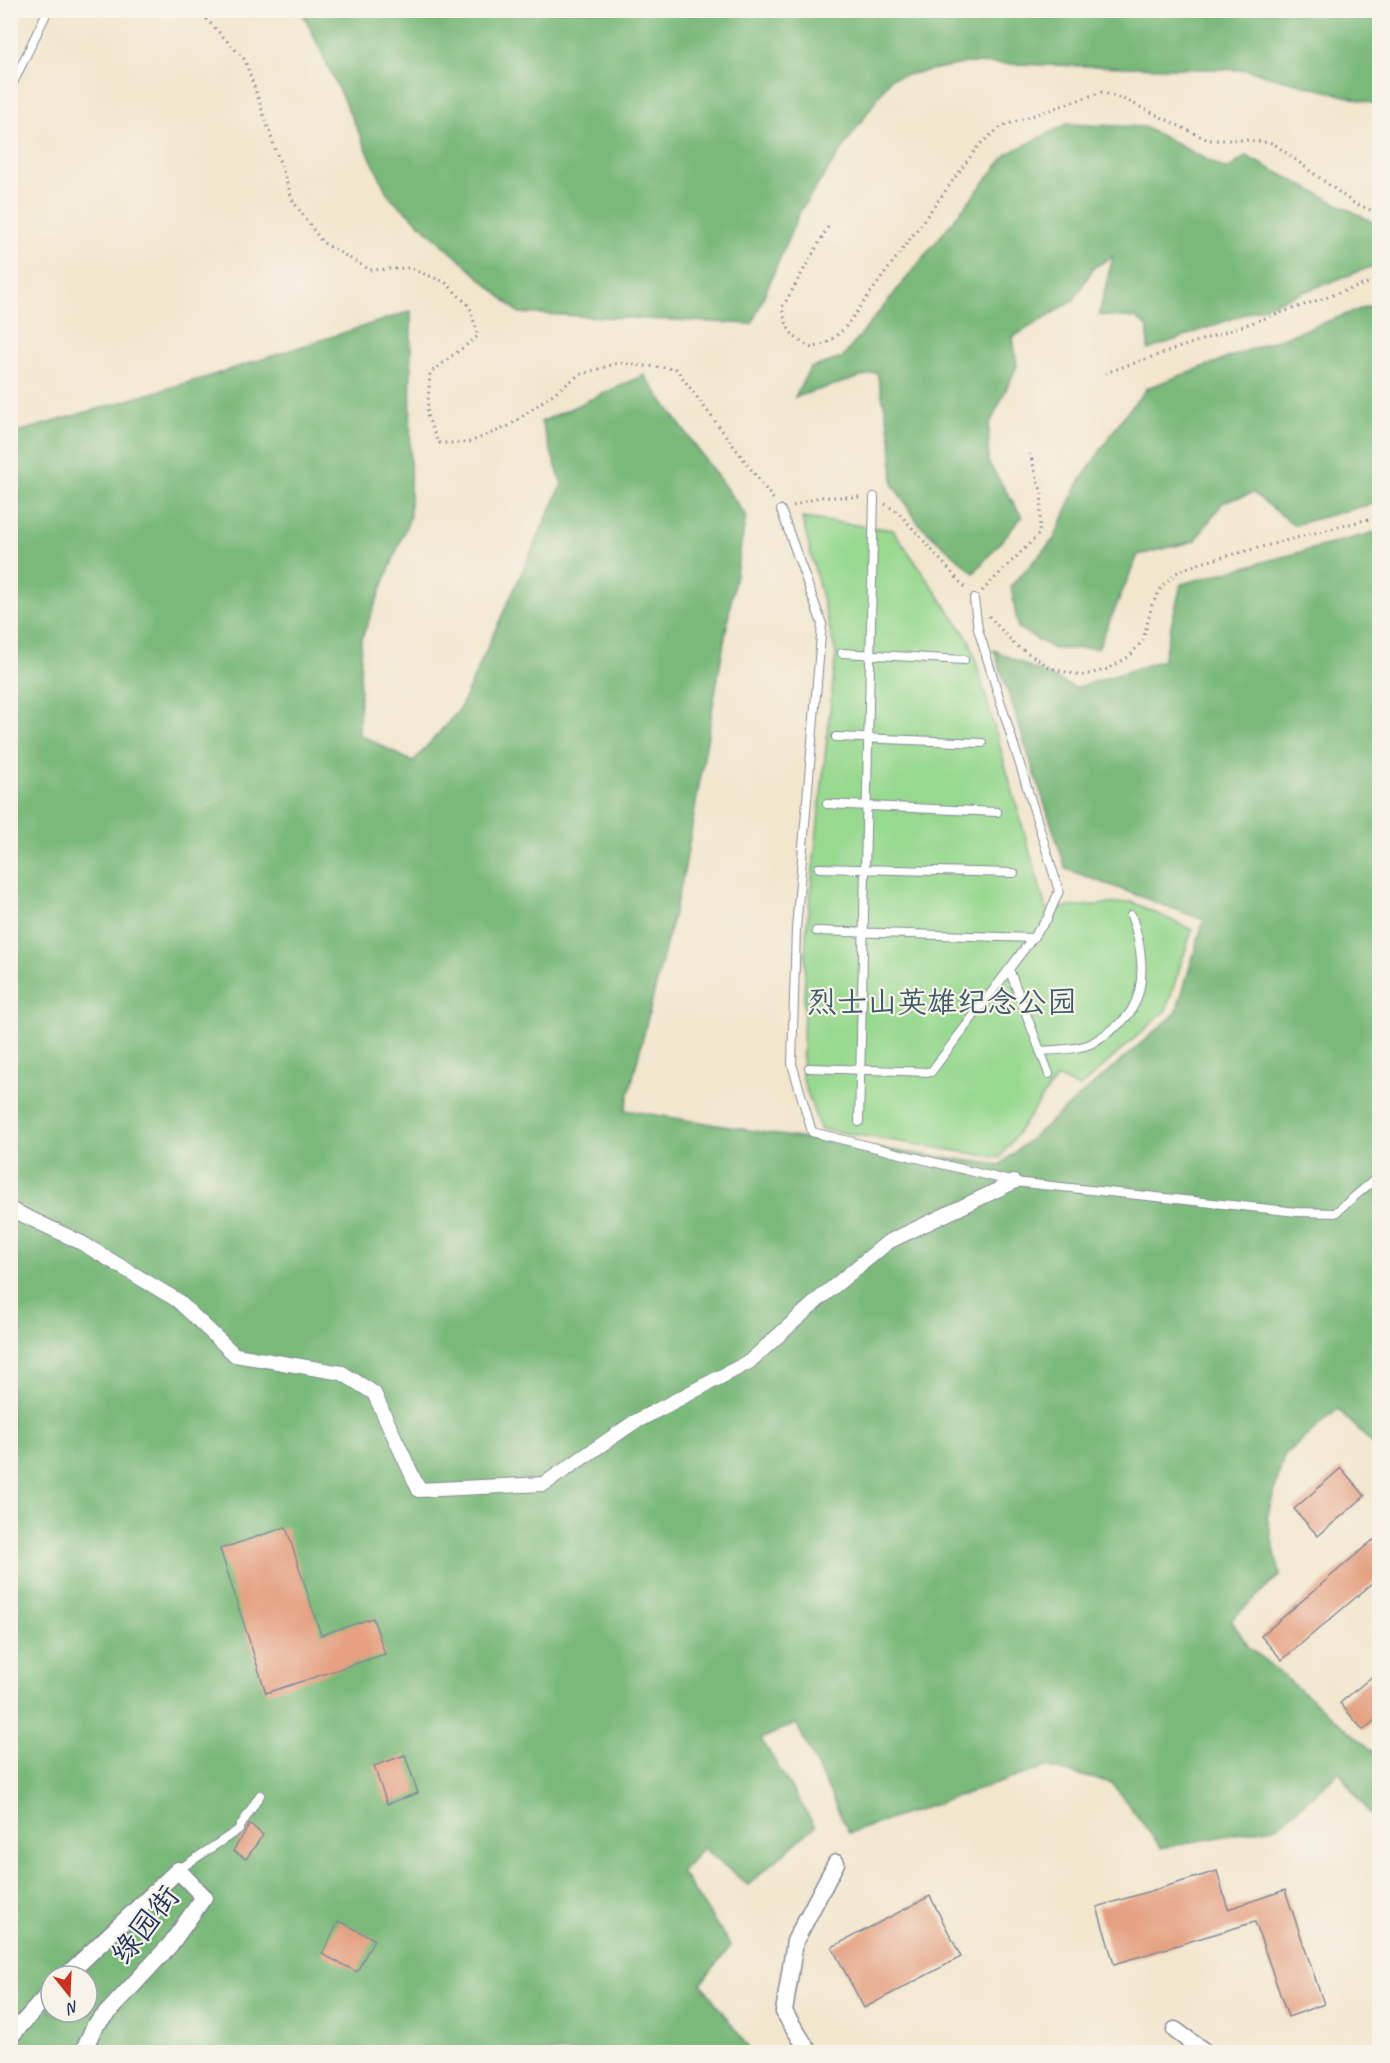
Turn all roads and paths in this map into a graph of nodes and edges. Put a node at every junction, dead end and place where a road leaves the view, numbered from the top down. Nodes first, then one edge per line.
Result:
1 (48, 10) edge
2 (198, 10) edge
3 (10, 89) edge
4 (1380, 209) edge
5 (828, 227) dead end
6 (1380, 279) edge
7 (1105, 373) dead end
8 (1030, 454) dead end
9 (874, 497) junction
10 (781, 510) junction
11 (1380, 516) edge
12 (974, 599) junction
13 (842, 653) dead end
14 (872, 655) junction
15 (964, 660) dead end
16 (836, 737) dead end
17 (869, 738) junction
18 (982, 742) dead end
19 (827, 804) dead end
20 (867, 806) junction
21 (998, 812) dead end
22 (819, 868) dead end
23 (866, 869) junction
24 (1014, 873) dead end
25 (1131, 915) dead end
26 (816, 931) dead end
27 (864, 933) junction
28 (1033, 938) junction
29 (1009, 969) junction
30 (1040, 1051) junction
31 (809, 1068) dead end
32 (860, 1070) junction
33 (1049, 1074) dead end
34 (859, 1122) dead end
35 (1380, 1175) edge
36 (1014, 1182) junction
37 (10, 1209) edge
38 (260, 1794) dead end
39 (836, 1863) dead end
40 (178, 1870) junction
41 (79, 1964) edge
42 (39, 2004) edge
43 (1175, 2030) dead end
44 (10, 2037) edge
45 (83, 2052) edge
46 (808, 2052) edge
47 (1204, 2052) edge

1 - 3 lane
2 - 10 path
4 - 5 path
6 - 7 path
8 - 12 path
9 - 10 path
9 - 12 path
9 - 14 lane
10 - 36 lane
11 - 12 path
12 - 28 lane
13 - 14 lane
14 - 15 lane
14 - 17 lane
16 - 17 lane
17 - 18 lane
17 - 20 lane
19 - 20 lane
20 - 21 lane
20 - 23 lane
22 - 23 lane
23 - 24 lane
23 - 27 lane
25 - 30 lane
26 - 27 lane
27 - 28 lane
27 - 32 lane
28 - 29 lane
29 - 30 lane
29 - 32 lane
30 - 33 lane
31 - 32 lane
32 - 34 lane
35 - 36 lane
36 - 37 street
38 - 40 lane
39 - 46 street
40 - 41 street, 绿园街
40 - 45 street, 绿园街
42 - 44 street
43 - 47 street

